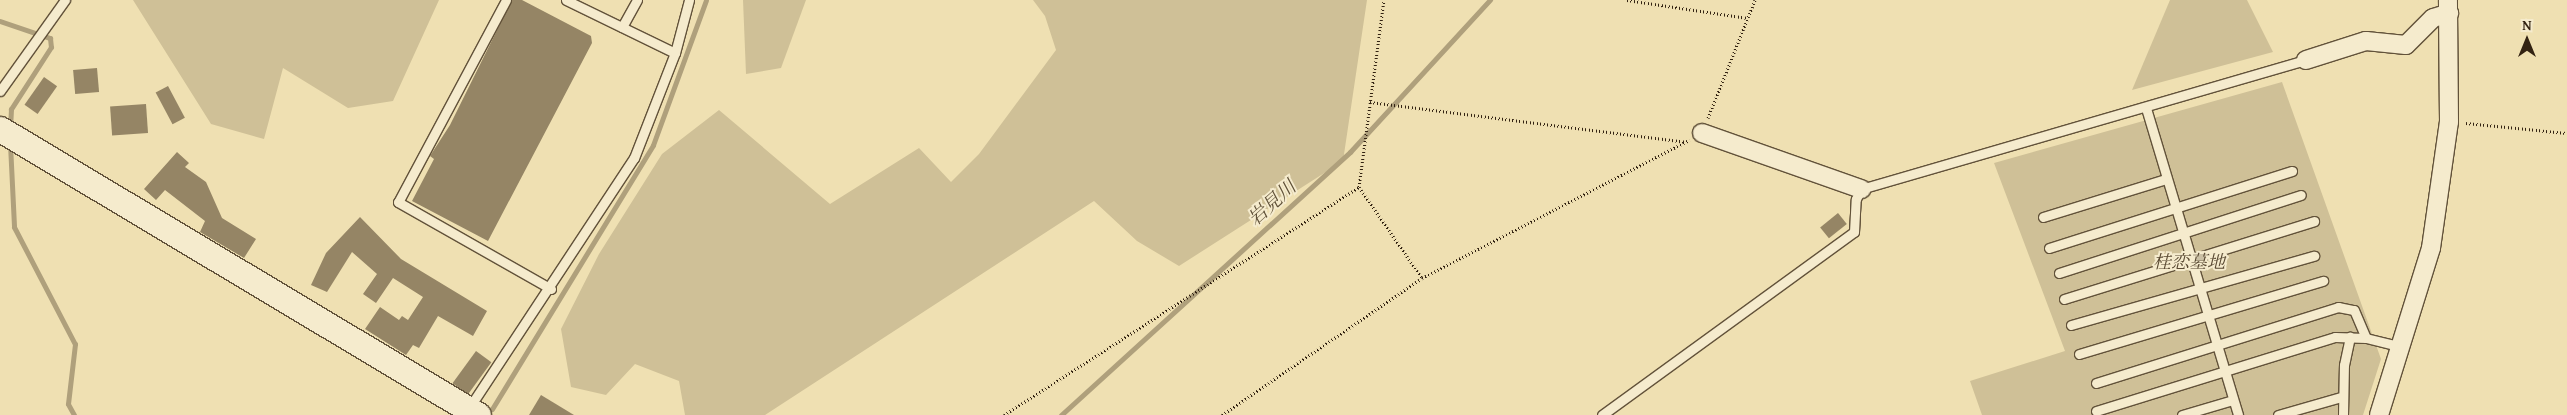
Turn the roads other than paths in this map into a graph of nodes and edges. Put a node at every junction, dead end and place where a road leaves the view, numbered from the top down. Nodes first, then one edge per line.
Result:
1 (65, 0) edge
2 (506, 0) edge
3 (566, 0) edge
4 (637, 0) edge
5 (689, 0) edge
6 (2449, 6) edge
7 (622, 27) junction
8 (675, 53) junction
9 (2306, 60) joint
10 (0, 91) edge
11 (2146, 108) junction
12 (6, 132) edge
13 (1702, 133) road end
14 (2292, 172) dead end
15 (2166, 180) junction
16 (1861, 189) junction
17 (2301, 195) dead end
18 (2174, 206) junction
19 (2042, 217) dead end
20 (2314, 221) dead end
21 (2182, 234) junction
22 (2049, 248) dead end
23 (2314, 256) dead end
24 (2190, 260) junction
25 (2059, 273) dead end
26 (2322, 281) dead end
27 (2198, 287) junction
28 (551, 289) junction
29 (2064, 298) dead end
30 (2207, 317) junction
31 (2071, 325) dead end
32 (2350, 338) junction
33 (2366, 338) junction
34 (2216, 344) junction
35 (2401, 347) junction
36 (2079, 354) dead end
37 (2224, 370) junction
38 (2096, 383) dead end
39 (2341, 397) junction
40 (2233, 400) junction
41 (2096, 411) dead end
42 (473, 412) edge
43 (1602, 415) edge
44 (2182, 415) edge
45 (2238, 415) edge
46 (2278, 415) edge
47 (2343, 415) edge
48 (2379, 415) edge

1 - 10 lane
2 - 28 lane
3 - 7 lane
4 - 7 lane
5 - 8 lane
6 - 9 street
6 - 35 street
7 - 8 lane
8 - 28 lane
9 - 11 lane
11 - 15 lane
11 - 16 lane
12 - 42 street
13 - 16 street
14 - 18 lane
15 - 18 lane
15 - 19 lane
16 - 43 lane
17 - 21 lane
18 - 21 lane
18 - 22 lane
20 - 24 lane
21 - 24 lane
21 - 25 lane
23 - 27 lane
24 - 27 lane
24 - 29 lane
26 - 30 lane
27 - 30 lane
27 - 31 lane
28 - 42 lane
30 - 34 lane
30 - 36 lane
32 - 33 lane
32 - 37 lane
32 - 39 lane
33 - 34 lane
33 - 35 lane
34 - 37 lane
34 - 38 lane
35 - 48 street
37 - 40 lane
37 - 41 lane
39 - 46 lane
39 - 47 lane
40 - 44 lane
40 - 45 lane

